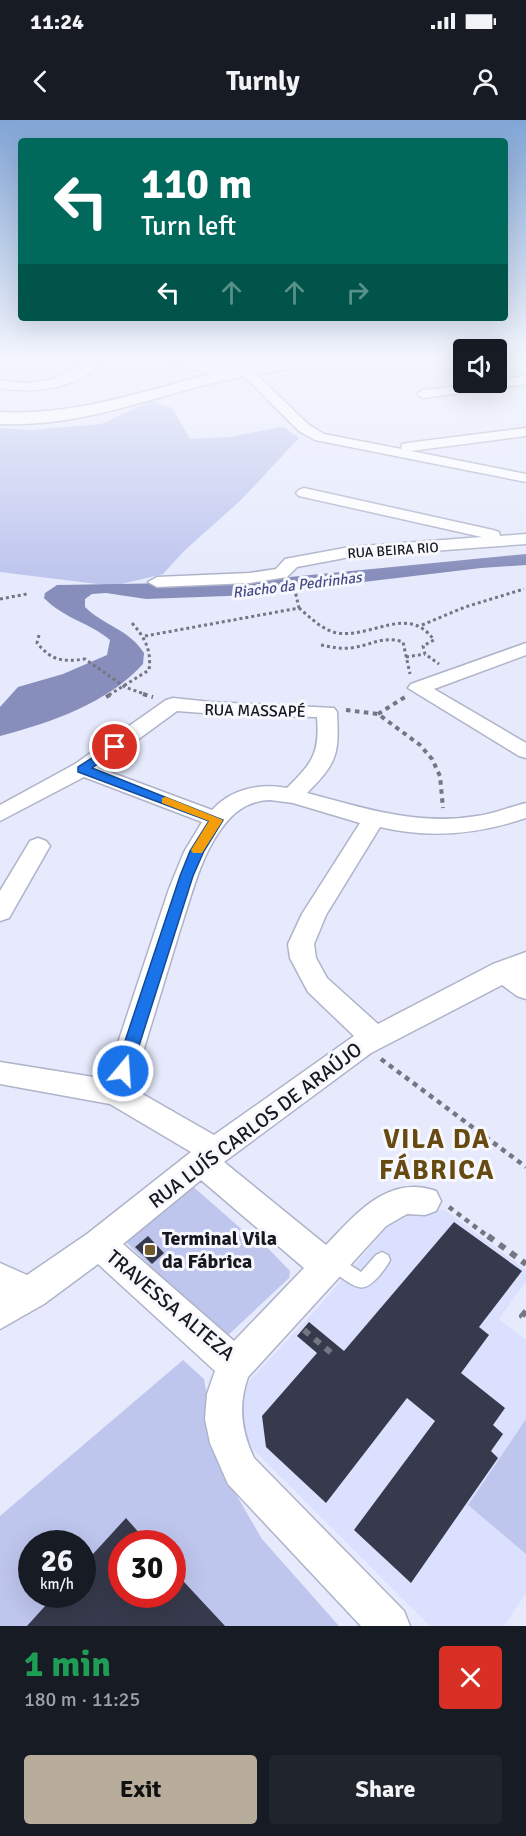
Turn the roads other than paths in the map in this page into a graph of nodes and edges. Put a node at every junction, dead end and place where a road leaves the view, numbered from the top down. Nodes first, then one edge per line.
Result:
1 (311, 432) edge
2 (524, 432) edge
3 (384, 450) junction
4 (526, 478) edge
5 (304, 493) dead end
6 (520, 539) edge
7 (157, 582) dead end
8 (526, 649) edge
9 (524, 749) edge
10 (83, 769) junction
11 (292, 796) junction
12 (526, 810) edge
13 (0, 814) edge
14 (217, 820) junction
15 (373, 820) junction
16 (38, 846) dead end
17 (0, 912) edge
18 (514, 966) edge
19 (526, 989) edge
20 (367, 1041) junction
21 (0, 1073) edge
22 (116, 1094) junction
23 (209, 1157) junction
24 (425, 1201) road end
25 (99, 1244) junction
26 (382, 1260) dead end
27 (330, 1264) junction
28 (0, 1279) edge
29 (32, 1293) junction
30 (0, 1313) edge
31 (235, 1365) junction
32 (389, 1626) edge

1 - 3 street
2 - 3 street
3 - 4 street
5 - 6 street
6 - 7 street, RUA BEIRA RIO
8 - 9 street
10 - 11 street, RUA MASSAPÉ
10 - 13 street
10 - 14 street
11 - 14 street
11 - 15 street
12 - 15 street
14 - 22 street
15 - 20 street
16 - 17 street
18 - 19 street
18 - 20 street, RUA LUÍS CARLOS DE ARAÚJO
20 - 23 street, RUA LUÍS CARLOS DE ARAÚJO
21 - 22 street
22 - 23 street
23 - 25 street, RUA LUÍS CARLOS DE ARAÚJO
23 - 27 street
24 - 27 street, TRAVESSA ALTEZA
25 - 29 street, RUA LUÍS CARLOS DE ARAÚJO
25 - 31 street, TRAVESSA ALTEZA
26 - 27 lane
27 - 31 street, TRAVESSA ALTEZA
28 - 29 street
29 - 30 street, RUA LUÍS CARLOS DE ARAÚJO
31 - 32 street

